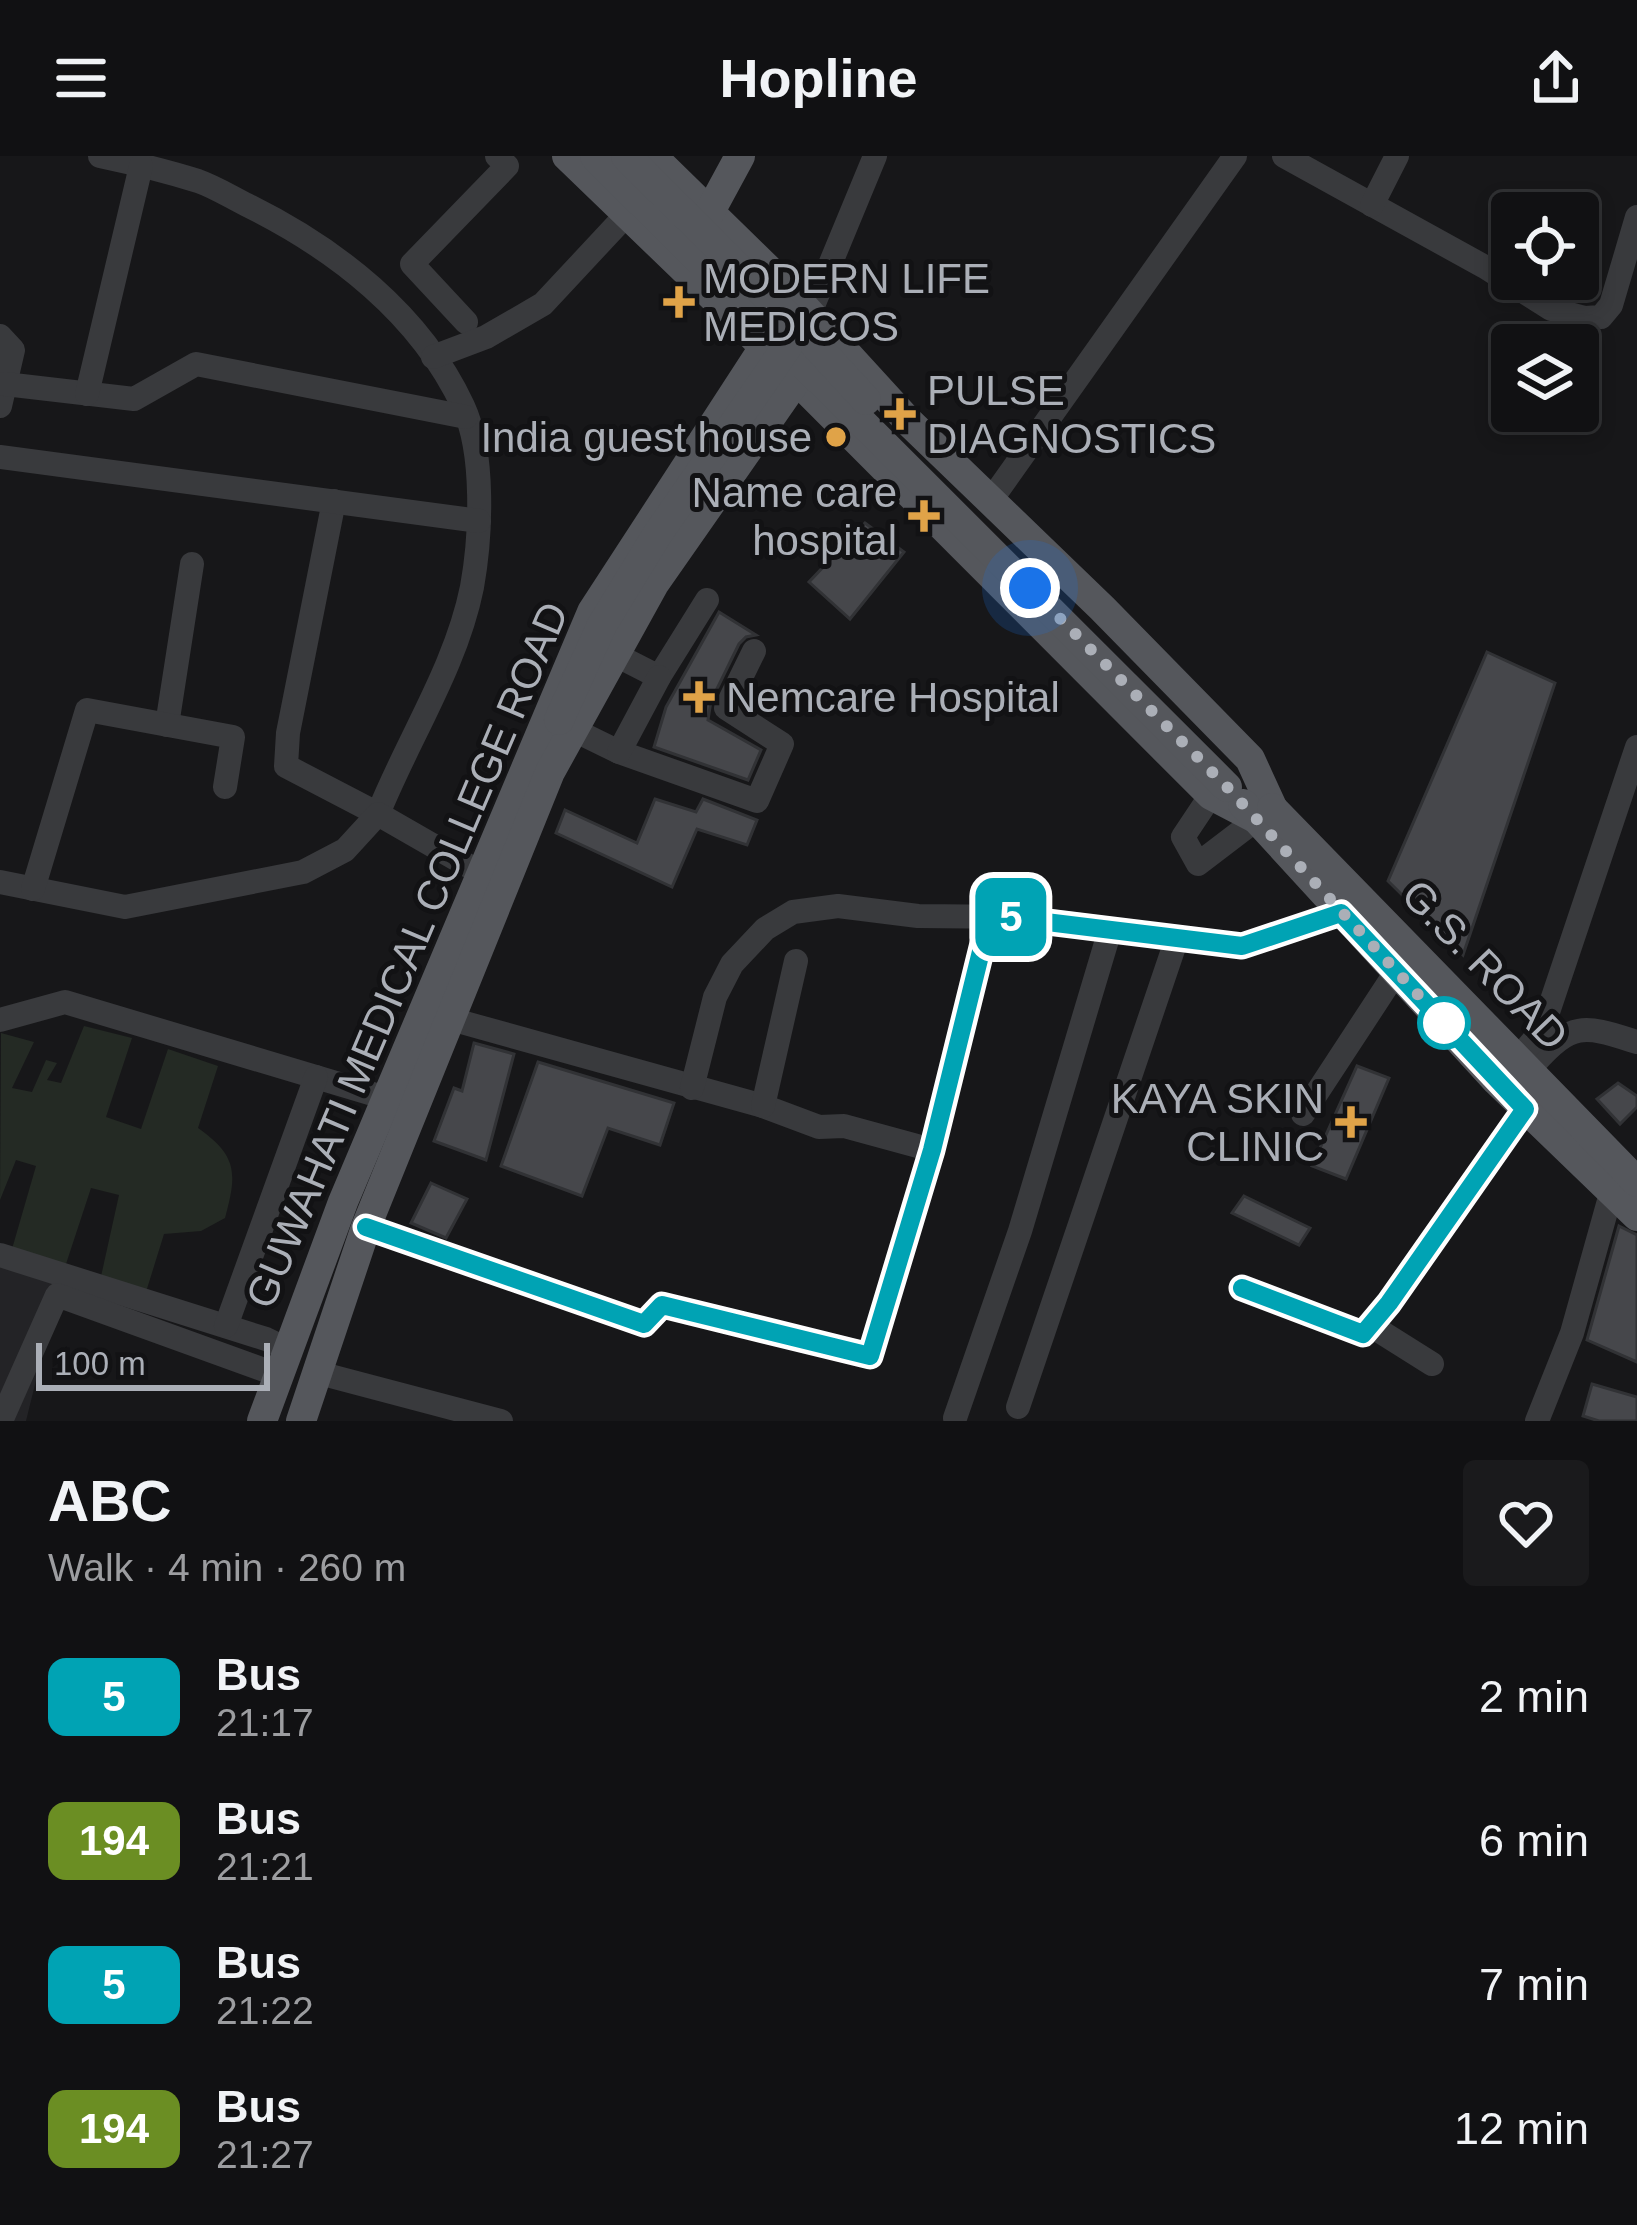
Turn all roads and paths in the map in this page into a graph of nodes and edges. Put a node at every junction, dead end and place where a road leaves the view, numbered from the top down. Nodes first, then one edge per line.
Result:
1 (100, 156) edge
2 (497, 156) edge
3 (567, 156) edge
4 (595, 156) edge
5 (626, 156) edge
6 (652, 156) edge
7 (725, 156) edge
8 (740, 156) edge
9 (875, 156) edge
10 (1235, 156) edge
11 (1284, 156) edge
12 (1396, 156) edge
13 (141, 166) junction
14 (1372, 205) junction
15 (704, 209) junction
16 (627, 214) junction
17 (1637, 217) edge
18 (672, 257) junction
19 (810, 313) junction
20 (466, 322) dead end
21 (0, 336) edge
22 (775, 348) junction
23 (433, 357) junction
24 (864, 371) junction
25 (795, 382) junction
26 (87, 394) junction
27 (3, 395) edge
28 (827, 413) junction
29 (466, 417) junction
30 (0, 457) edge
31 (991, 500) junction
32 (334, 501) junction
33 (478, 520) junction
34 (192, 564) dead end
35 (707, 600) dead end
36 (754, 651) dead end
37 (612, 653) junction
38 (659, 677) junction
39 (167, 725) junction
40 (551, 747) junction
41 (1637, 747) edge
42 (619, 752) junction
43 (1224, 784) junction
44 (225, 787) dead end
45 (1264, 813) junction
46 (378, 814) junction
47 (479, 872) junction
48 (0, 882) edge
49 (33, 889) junction
50 (1341, 913) junction
51 (990, 915) junction
52 (1110, 930) junction
53 (1177, 938) junction
54 (796, 962) dead end
55 (1396, 972) junction
56 (447, 1018) junction
57 (0, 1020) edge
58 (1637, 1042) edge
59 (316, 1077) junction
60 (1515, 1083) junction
61 (692, 1088) junction
62 (386, 1098) junction
63 (763, 1106) junction
64 (1303, 1114) dead end
65 (932, 1150) junction
66 (1625, 1186) edge
67 (1637, 1216) edge
68 (366, 1227) junction
69 (0, 1255) edge
70 (1242, 1288) dead end
71 (1370, 1325) junction
72 (226, 1326) junction
73 (284, 1363) junction
74 (1432, 1364) dead end
75 (319, 1373) junction
76 (1018, 1407) dead end
77 (955, 1418) edge
78 (1, 1421) edge
79 (262, 1421) edge
80 (301, 1421) edge
81 (501, 1421) edge
82 (1537, 1421) edge

1 - 13 street
2 - 20 street
3 - 16 main road
4 - 22 main road, bridge
5 - 43 main road, bridge
6 - 15 main road
7 - 15 main road
8 - 15 main road
9 - 19 street
10 - 31 street
11 - 14 street
12 - 14 street
13 - 23 street
13 - 26 street
14 - 17 street
15 - 18 main road
15 - 19 main road
16 - 18 main road
16 - 23 street
18 - 22 main road
19 - 24 main road
21 - 27 street
22 - 25 main road
22 - 40 main road, bridge
22 - 40 main road, GUWAHATI MEDICAL COLLEGE ROAD
22 - 43 main road, bridge
23 - 29 street
24 - 28 main road
24 - 31 main road
25 - 28 main road
25 - 37 main road, GUWAHATI MEDICAL COLLEGE ROAD
26 - 27 street
26 - 29 street
28 - 43 main road
29 - 33 street
30 - 32 street
31 - 45 main road
32 - 33 street
32 - 46 street
33 - 46 street
34 - 39 street
35 - 38 street
36 - 42 street
37 - 38 street
37 - 40 main road, GUWAHATI MEDICAL COLLEGE ROAD
38 - 42 street
39 - 44 street
39 - 49 street
40 - 42 street
40 - 47 main road, GUWAHATI MEDICAL COLLEGE ROAD
40 - 56 main road, GUWAHATI MEDICAL COLLEGE ROAD
41 - 60 street
43 - 45 main road
43 - 45 street
45 - 50 main road, G.S. ROAD
45 - 60 main road, G.S. ROAD
46 - 47 street
46 - 49 street
47 - 62 main road, GUWAHATI MEDICAL COLLEGE ROAD
48 - 49 street
50 - 53 street
50 - 55 main road, G.S. ROAD
51 - 52 street
51 - 61 street
51 - 65 street
52 - 53 street
52 - 77 street
53 - 76 street
54 - 63 street
55 - 60 main road, G.S. ROAD
55 - 64 street
56 - 61 street
56 - 68 main road, GUWAHATI MEDICAL COLLEGE ROAD
57 - 59 street
58 - 60 street
59 - 62 street
59 - 72 street
60 - 66 main road, G.S. ROAD
60 - 71 street
61 - 63 street
62 - 73 main road, GUWAHATI MEDICAL COLLEGE ROAD
63 - 65 street
65 - 68 street
66 - 67 main road, G.S. ROAD
66 - 82 street
68 - 75 main road, GUWAHATI MEDICAL COLLEGE ROAD
69 - 72 street
70 - 71 street
71 - 74 street
72 - 73 street
73 - 78 street
73 - 79 main road, GUWAHATI MEDICAL COLLEGE ROAD
75 - 80 main road, GUWAHATI MEDICAL COLLEGE ROAD
75 - 81 street

